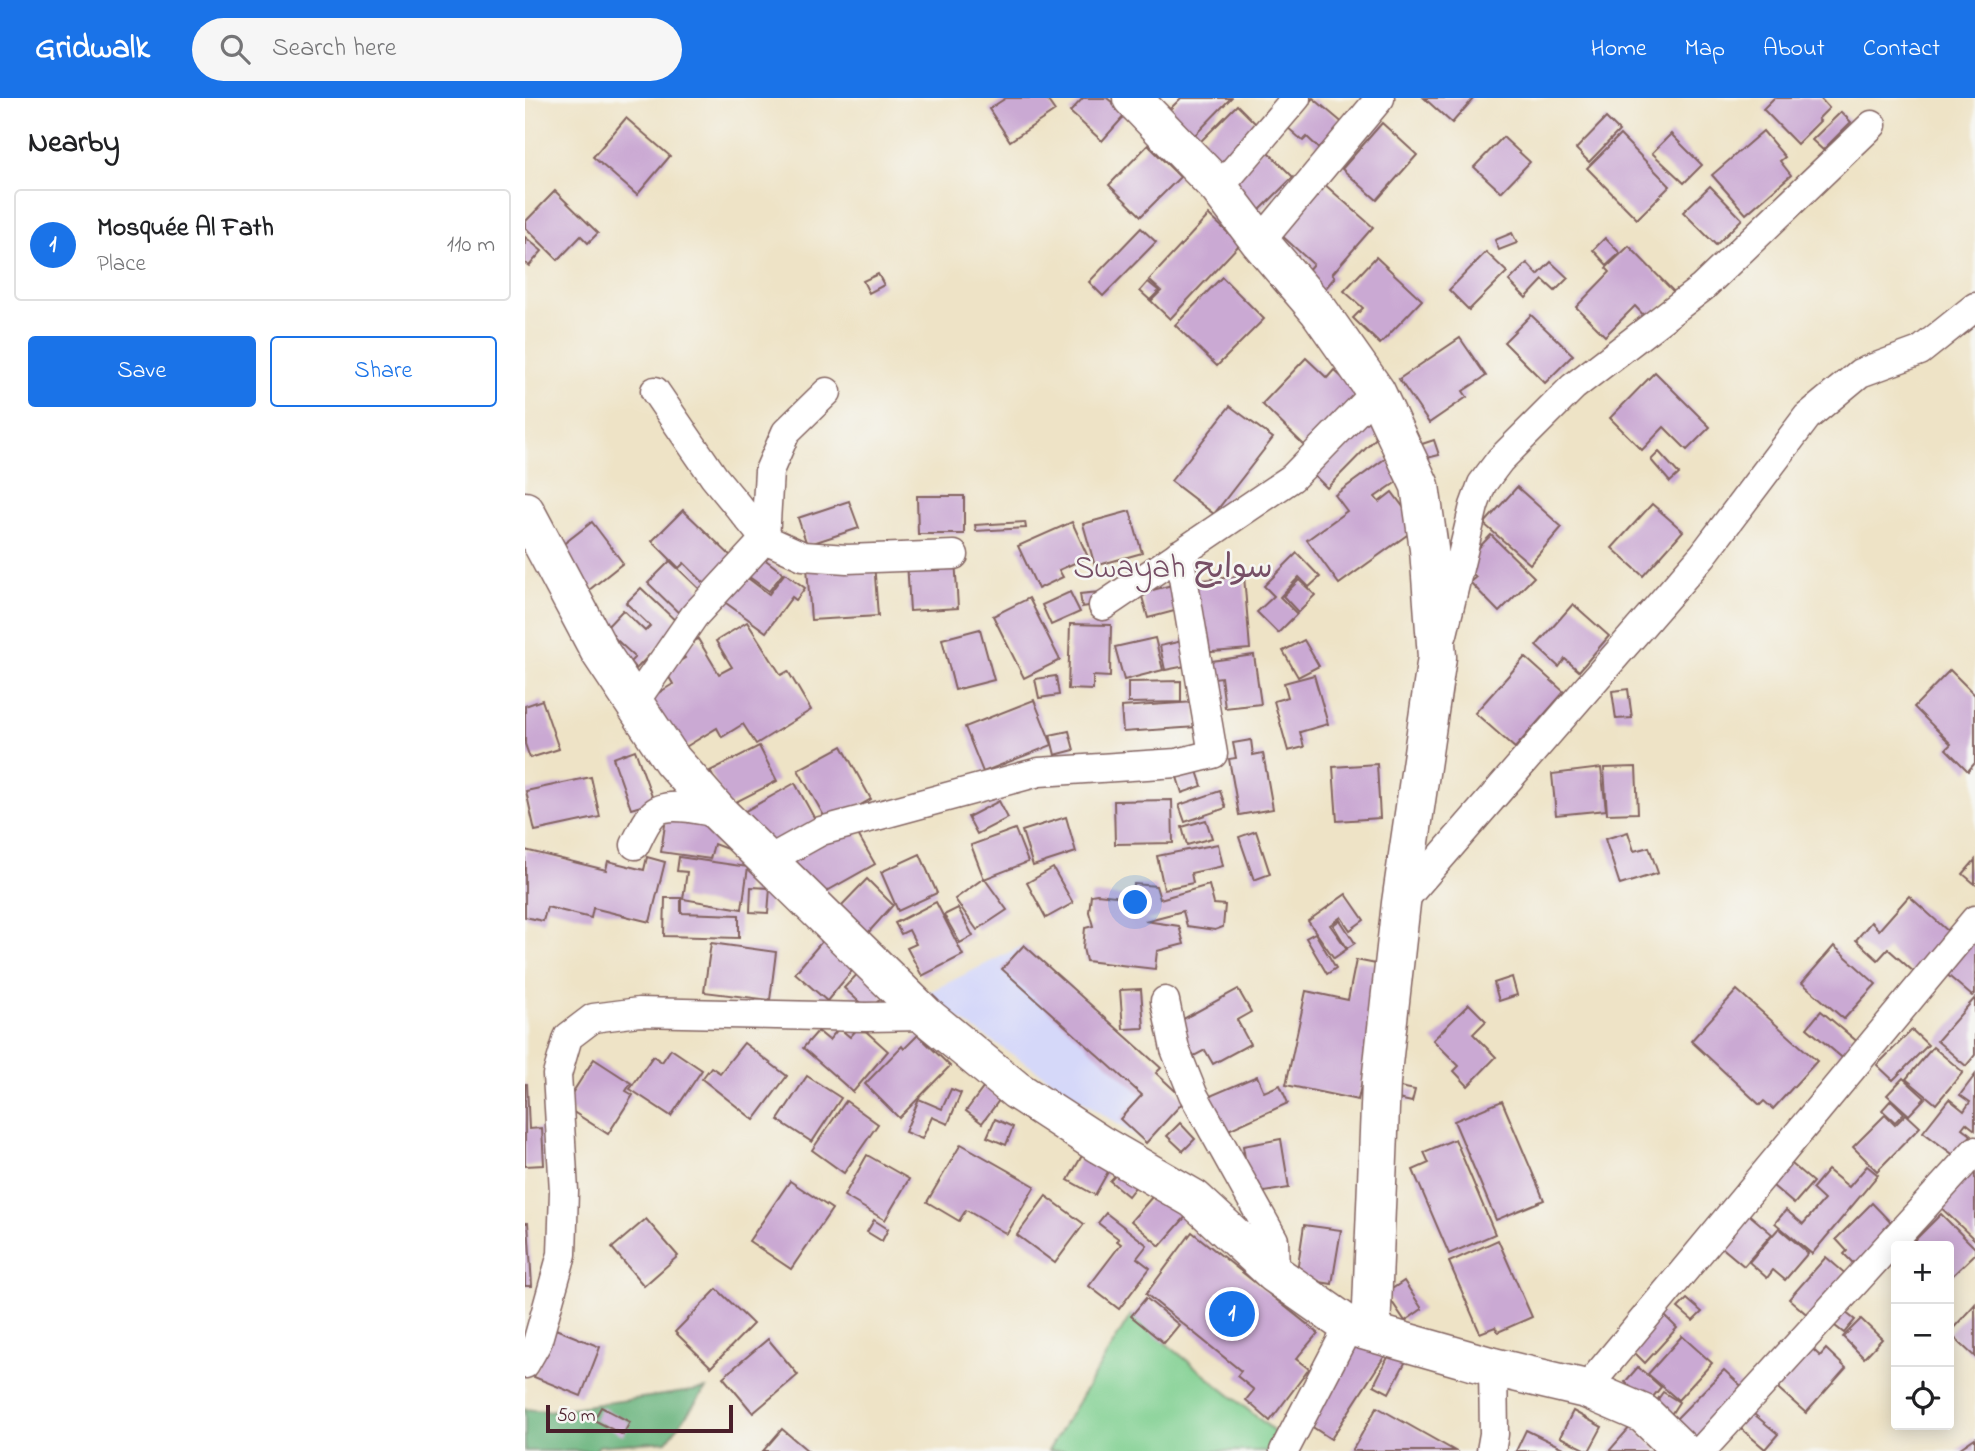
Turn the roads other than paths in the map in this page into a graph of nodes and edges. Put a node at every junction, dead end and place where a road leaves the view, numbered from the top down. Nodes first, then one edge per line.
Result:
1 (1132, 98) edge
2 (1296, 98) edge
3 (1380, 98) edge
4 (1872, 125) dead end
5 (1219, 188) junction
6 (1260, 242) junction
7 (1975, 307) edge
8 (655, 391) dead end
9 (827, 392) dead end
10 (1376, 392) junction
11 (525, 511) edge
12 (765, 539) junction
13 (1179, 554) junction
14 (954, 555) dead end
15 (1103, 606) dead end
16 (1437, 657) junction
17 (634, 704) junction
18 (719, 813) junction
19 (635, 845) dead end
20 (767, 861) junction
21 (1401, 903) junction
22 (1975, 920) edge
23 (1164, 1001) dead end
24 (926, 1016) junction
25 (1975, 1150) edge
26 (1275, 1273) junction
27 (1360, 1329) junction
28 (525, 1364) edge
29 (1493, 1367) junction
30 (1586, 1390) junction
31 (1284, 1451) edge
32 (1490, 1451) edge
33 (1682, 1451) edge
34 (1701, 1451) edge

1 - 5 street
2 - 5 street
3 - 6 street
4 - 16 street
5 - 6 street
6 - 10 street
7 - 21 street
8 - 12 street
9 - 12 street
10 - 13 street
10 - 16 street
11 - 17 street
12 - 14 street
12 - 17 street
13 - 15 street
13 - 20 street
16 - 21 street
17 - 18 street
18 - 19 street
18 - 20 street
20 - 24 street
21 - 27 street
22 - 30 street
23 - 26 street
24 - 26 street
24 - 28 street
25 - 34 street
26 - 27 street
27 - 29 street
27 - 31 street
29 - 30 street
29 - 32 street
30 - 33 street

